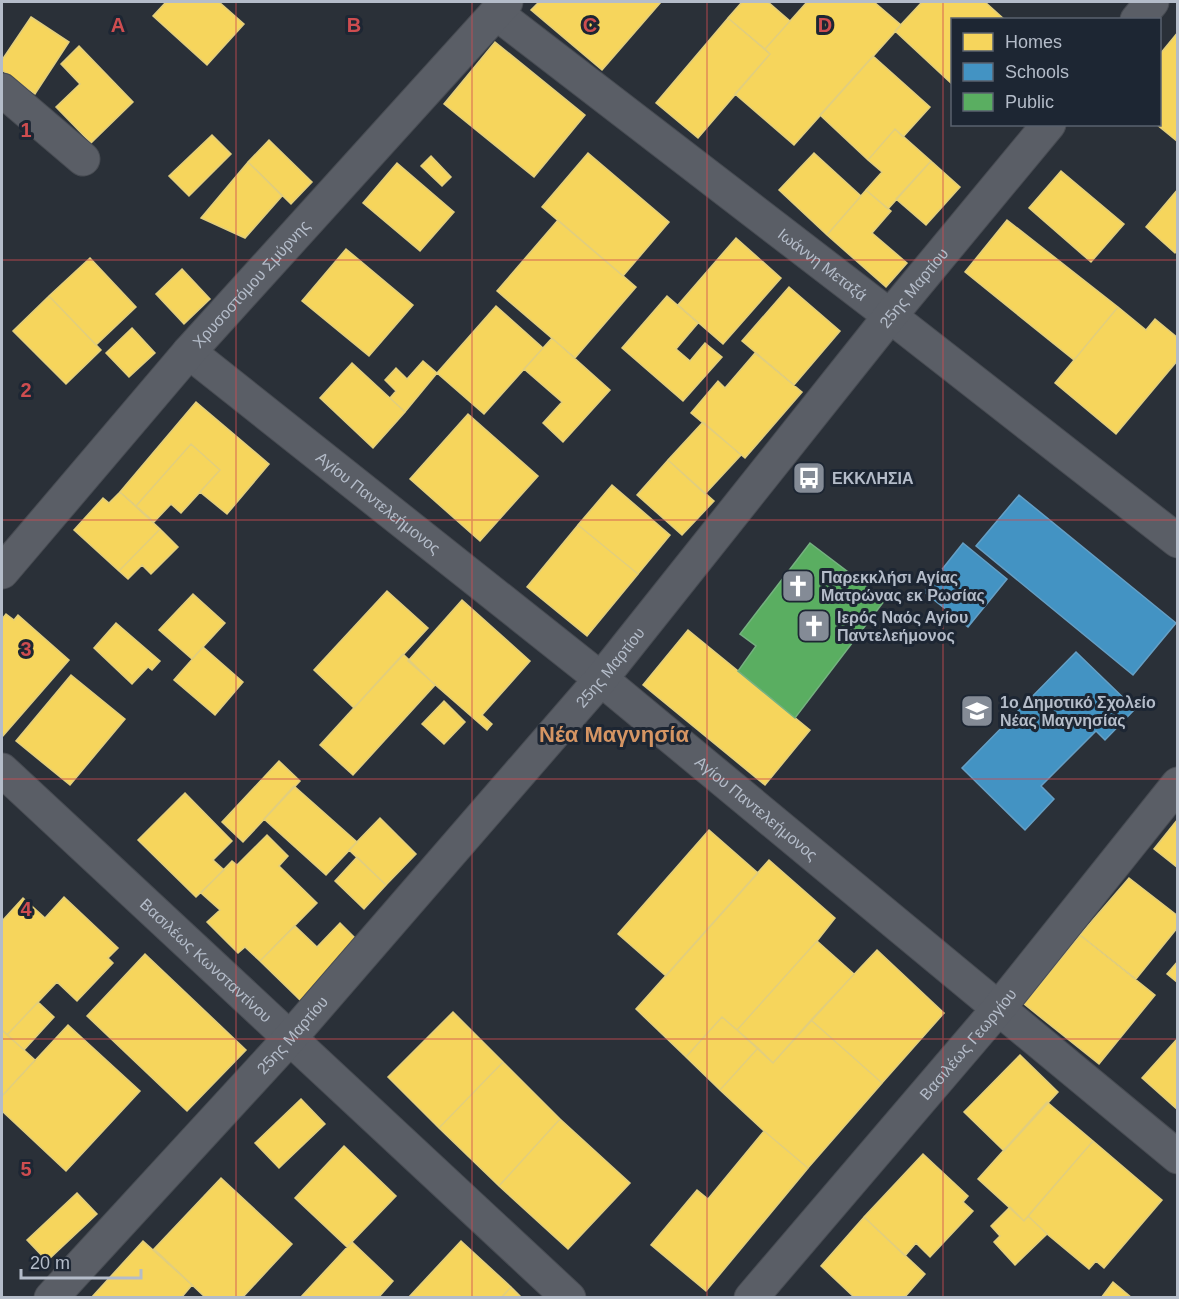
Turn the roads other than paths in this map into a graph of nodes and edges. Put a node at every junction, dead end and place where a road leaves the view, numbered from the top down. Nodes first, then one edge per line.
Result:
1 (1152, 2) edge
2 (501, 7) edge
3 (1139, 18) edge
4 (2, 90) edge
5 (1047, 126) edge
6 (83, 159) dead end
7 (890, 316) junction
8 (189, 352) junction
9 (1178, 541) edge
10 (2, 572) edge
11 (601, 679) junction
12 (2, 770) edge
13 (1178, 784) edge
14 (998, 1009) junction
15 (290, 1038) junction
16 (1178, 1157) edge
17 (51, 1298) edge
18 (569, 1298) edge
19 (751, 1298) edge

1 - 3 street
2 - 7 street, Ιωάννη Μεταξά
2 - 8 street, Χρυσοστόμου Σμύρνης
4 - 6 street
5 - 7 street, 25ης Μαρτίου
7 - 9 street, Ιωάννη Μεταξά
7 - 11 street, 25ης Μαρτίου
8 - 10 street, Χρυσοστόμου Σμύρνης
8 - 11 street, Αγίου Παντελεήμονος
11 - 14 street, Αγίου Παντελεήμονος
11 - 15 street, 25ης Μαρτίου
12 - 15 street, Βασιλέως Κωνσταντίνου
13 - 14 street, Βασιλέως Γεωργίου
14 - 16 street, Αγίου Παντελεήμονος
14 - 19 street, Βασιλέως Γεωργίου
15 - 17 street, 25ης Μαρτίου
15 - 18 street, Βασιλέως Κωνσταντίνου

